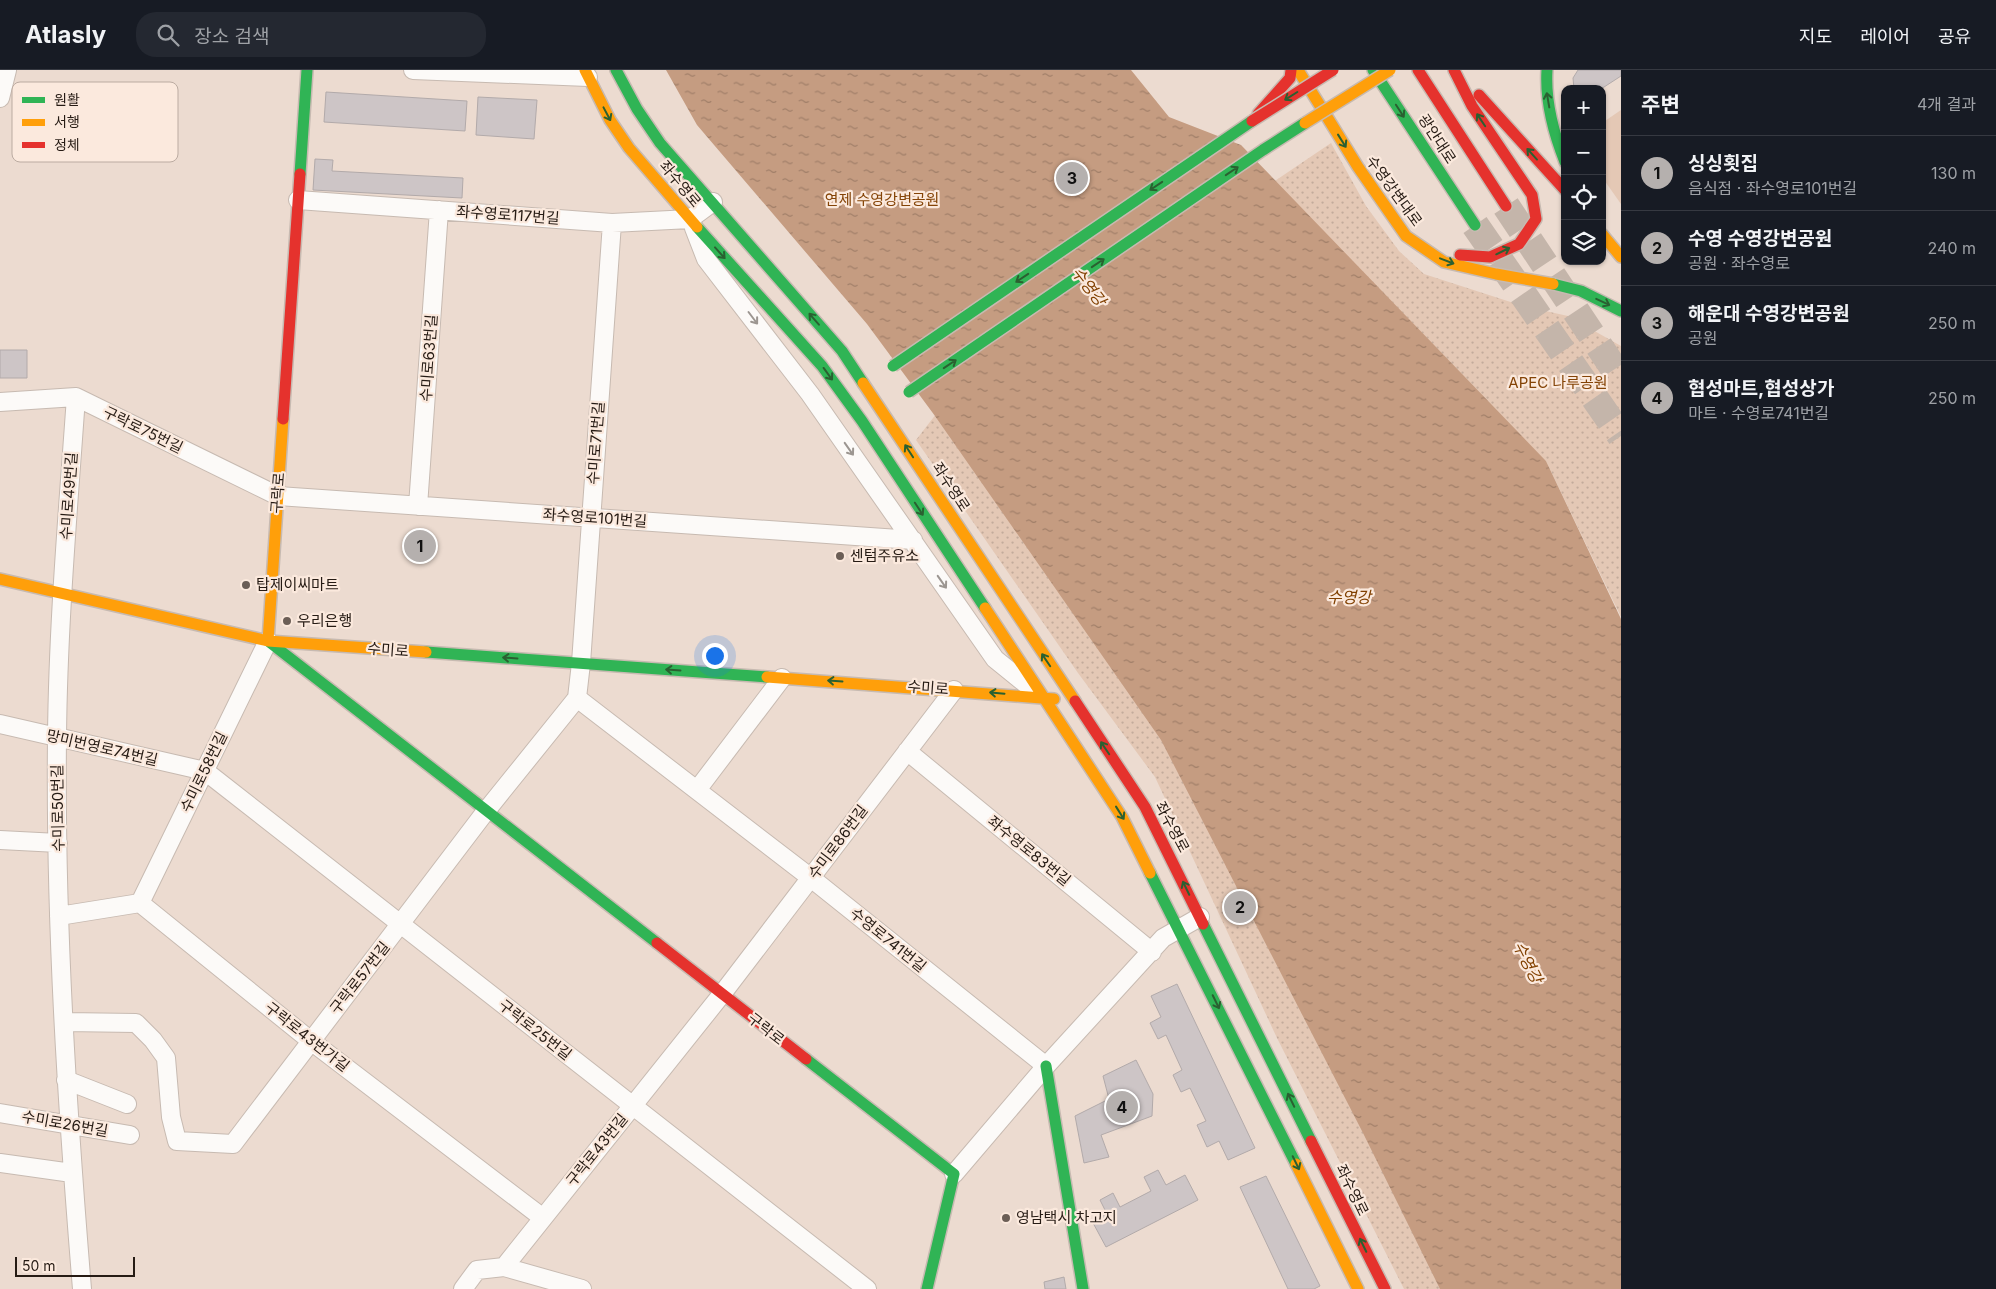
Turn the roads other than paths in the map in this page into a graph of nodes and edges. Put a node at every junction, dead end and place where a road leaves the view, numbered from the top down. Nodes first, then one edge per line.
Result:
1 (7, 70) edge
2 (307, 70) edge
3 (414, 70) edge
4 (616, 70) edge
5 (1291, 70) edge
6 (1298, 70) edge
7 (1333, 70) edge
8 (1373, 70) edge
9 (1390, 70) edge
10 (1418, 70) edge
11 (1455, 70) edge
12 (1547, 70) edge
13 (586, 74) edge
14 (0, 98) edge
15 (1247, 124) junction
16 (1561, 153) edge
17 (1561, 186) edge
18 (298, 200) junction
19 (712, 202) junction
20 (1506, 206) tunnel mouth
21 (439, 210) junction
22 (690, 219) junction
23 (612, 223) junction
24 (1475, 224) tunnel mouth
25 (1406, 236) junction
26 (1606, 239) edge
27 (1621, 257) edge
28 (1621, 311) edge
29 (873, 379) junction
30 (76, 397) junction
31 (845, 397) junction
32 (0, 402) edge
33 (890, 404) junction
34 (862, 421) junction
35 (278, 496) junction
36 (418, 506) junction
37 (591, 518) junction
38 (913, 540) junction
39 (0, 579) edge
40 (62, 594) junction
41 (268, 642) junction
42 (581, 663) junction
43 (782, 678) junction
44 (954, 690) junction
45 (577, 698) junction
46 (1045, 699) junction
47 (1074, 700) junction
48 (0, 724) edge
49 (57, 737) junction
50 (907, 751) junction
51 (204, 771) junction
52 (696, 790) junction
53 (486, 811) junction
54 (0, 840) edge
55 (58, 844) junction
56 (811, 878) junction
57 (140, 903) junction
58 (59, 916) junction
59 (1200, 917) junction
60 (401, 925) junction
61 (1178, 928) junction
62 (1152, 952) junction
63 (722, 994) junction
64 (65, 1022) junction
65 (311, 1041) junction
66 (1046, 1066) junction
67 (66, 1080) junction
68 (127, 1104) dead end
69 (632, 1106) junction
70 (0, 1113) edge
71 (68, 1126) junction
72 (130, 1135) dead end
73 (0, 1163) edge
74 (72, 1173) junction
75 (954, 1174) junction
76 (543, 1218) junction
77 (504, 1267) junction
78 (856, 1286) edge
79 (82, 1289) edge
80 (463, 1289) edge
81 (582, 1289) edge
82 (927, 1289) edge
83 (1083, 1289) edge
84 (1358, 1289) edge
85 (1385, 1289) edge

1 - 14 street
2 - 18 main road, 구락로
3 - 13 street
4 - 19 main road, 좌수영로
5 - 15 main road, bridge
6 -> 25 main road, 수영강변대로
7 -> 15 main road, bridge
8 -> 24 main road, 광안대로
33 -> 9 main road, bridge
10 - 20 main road, 광안대로
17 -> 11 main road
25 -> 11 main road
16 -> 12 main road
13 -> 22 main road, 좌수영로
15 -> 29 main road, bridge
18 - 21 street, 좌수영로117번길
18 - 35 main road, 구락로
19 - 22 street
29 -> 19 main road, 좌수영로
21 - 23 street, 좌수영로117번길
21 - 36 street, 수미로63번길
22 - 23 street, 좌수영로117번길
22 -> 31 main road, 좌수영로
22 -> 38 street
23 - 37 street, 수미로71번길
25 -> 28 main road, 수영강변대로
26 - 27 main road
29 - 31 main road
29 - 33 main road, 좌수영로
30 - 32 street, 구락로75번길
30 - 35 street, 구락로75번길
30 - 40 street, 수미로49번길
31 - 34 main road, 좌수영로
33 - 34 main road
47 -> 33 main road, 좌수영로
34 -> 46 main road, 좌수영로
35 - 36 street, 좌수영로101번길
35 - 41 main road, 구락로
36 - 37 street, 좌수영로101번길
37 - 38 street, 좌수영로101번길
37 - 42 street, 수미로71번길
38 -> 46 street
39 - 40 main road, 수미로
40 - 41 main road, 수미로
40 - 49 street, 수미로50번길
42 -> 41 main road, 수미로
41 - 51 street, 수미로58번길
41 - 53 main road, 구락로
43 -> 42 main road, 수미로
42 - 45 street
44 -> 43 main road, 수미로
43 - 52 street
46 -> 44 main road, 수미로
44 - 50 street, 수미로86번길
45 - 52 street, 수영로741번길
45 - 53 street
46 - 47 main road, 수미로
46 -> 61 main road, 좌수영로
59 -> 47 main road, 좌수영로
48 - 49 street, 망미번영로74번길
49 - 51 street, 망미번영로74번길
49 - 55 street, 수미로50번길
50 - 56 street, 수미로86번길
50 - 62 street, 좌수영로83번길
51 - 57 street, 수미로58번길
51 - 60 street, 구락로25번길
52 - 56 street, 수영로741번길
53 - 60 street, 구락로57번길
53 - 63 main road, 구락로
54 - 55 street
55 - 58 street, 수미로50번길
56 - 63 street, 수미로86번길
56 - 66 street, 수영로741번길
57 - 58 street
57 - 65 street, 구락로43번가길
58 - 64 street, 수미로50번길
59 - 61 street
85 -> 59 main road, 좌수영로
60 - 65 street, 구락로57번길
60 - 69 street, 구락로25번길
61 - 62 street
61 -> 84 main road, 좌수영로
62 - 66 street
63 - 69 street, 구락로43번길
63 - 75 main road, 구락로
64 - 65 street, 구락로57번길
64 - 67 street, 수미로50번길
65 - 76 street, 구락로43번가길
66 - 75 street
66 - 83 main road
67 - 68 street
67 - 71 street, 수미로50번길
69 - 76 street, 구락로43번길
69 - 78 street, 구락로25번길
70 - 71 street, 수미로26번길
71 - 72 street, 수미로26번길
71 - 74 street, 수미로50번길
73 - 74 street
74 - 79 street, 수미로50번길
75 - 82 main road
76 - 77 street, 구락로43번길
77 - 80 street
77 - 81 street

